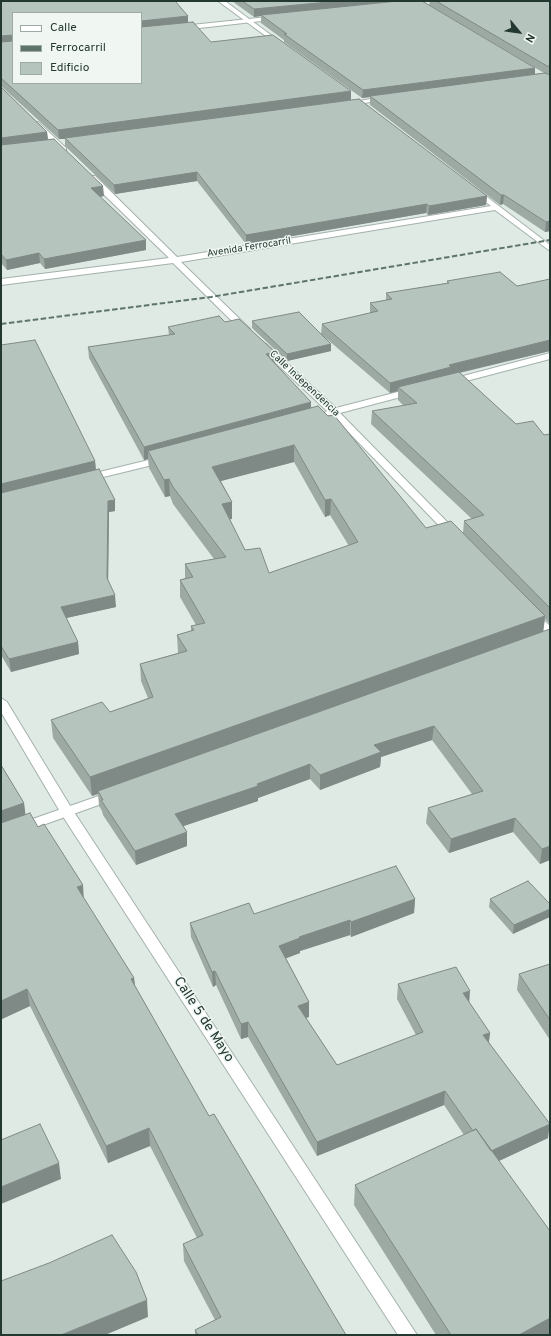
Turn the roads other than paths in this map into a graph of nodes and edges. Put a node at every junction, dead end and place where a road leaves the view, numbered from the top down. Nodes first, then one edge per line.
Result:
1 (221, 1) edge
2 (287, 17) edge
3 (248, 21) junction
4 (172, 29) edge
5 (285, 48) edge
6 (391, 98) edge
7 (357, 100) junction
8 (336, 105) edge
9 (366, 107) edge
10 (29, 116) edge
11 (68, 155) edge
12 (85, 171) edge
13 (466, 183) edge
14 (497, 207) junction
15 (550, 250) edge
16 (176, 260) junction
17 (1, 282) edge
18 (550, 356) edge
19 (442, 384) edge
20 (419, 390) edge
21 (334, 412) junction
22 (319, 416) edge
23 (178, 456) edge
24 (78, 481) edge
25 (461, 542) edge
26 (528, 610) edge
27 (548, 637) edge
28 (1, 702) edge
29 (127, 790) edge
30 (67, 812) junction
31 (1, 835) edge
32 (408, 1335) edge

1 - 3 street
2 - 3 street
3 - 4 street
3 - 5 street
6 - 7 street
7 - 8 street
7 - 9 street
10 - 11 street
12 - 16 street, Calle Independencia
13 - 14 street
14 - 15 street
14 - 16 street, Avenida Ferrocarril
16 - 17 street, Avenida Ferrocarril
16 - 21 street, Calle Independencia
18 - 19 street
20 - 21 street
21 - 22 street
21 - 25 street, Calle Independencia
23 - 24 street
26 - 27 street
28 - 30 street, Calle 5 de Mayo
29 - 30 street
30 - 31 street
30 - 32 street, Calle 5 de Mayo

